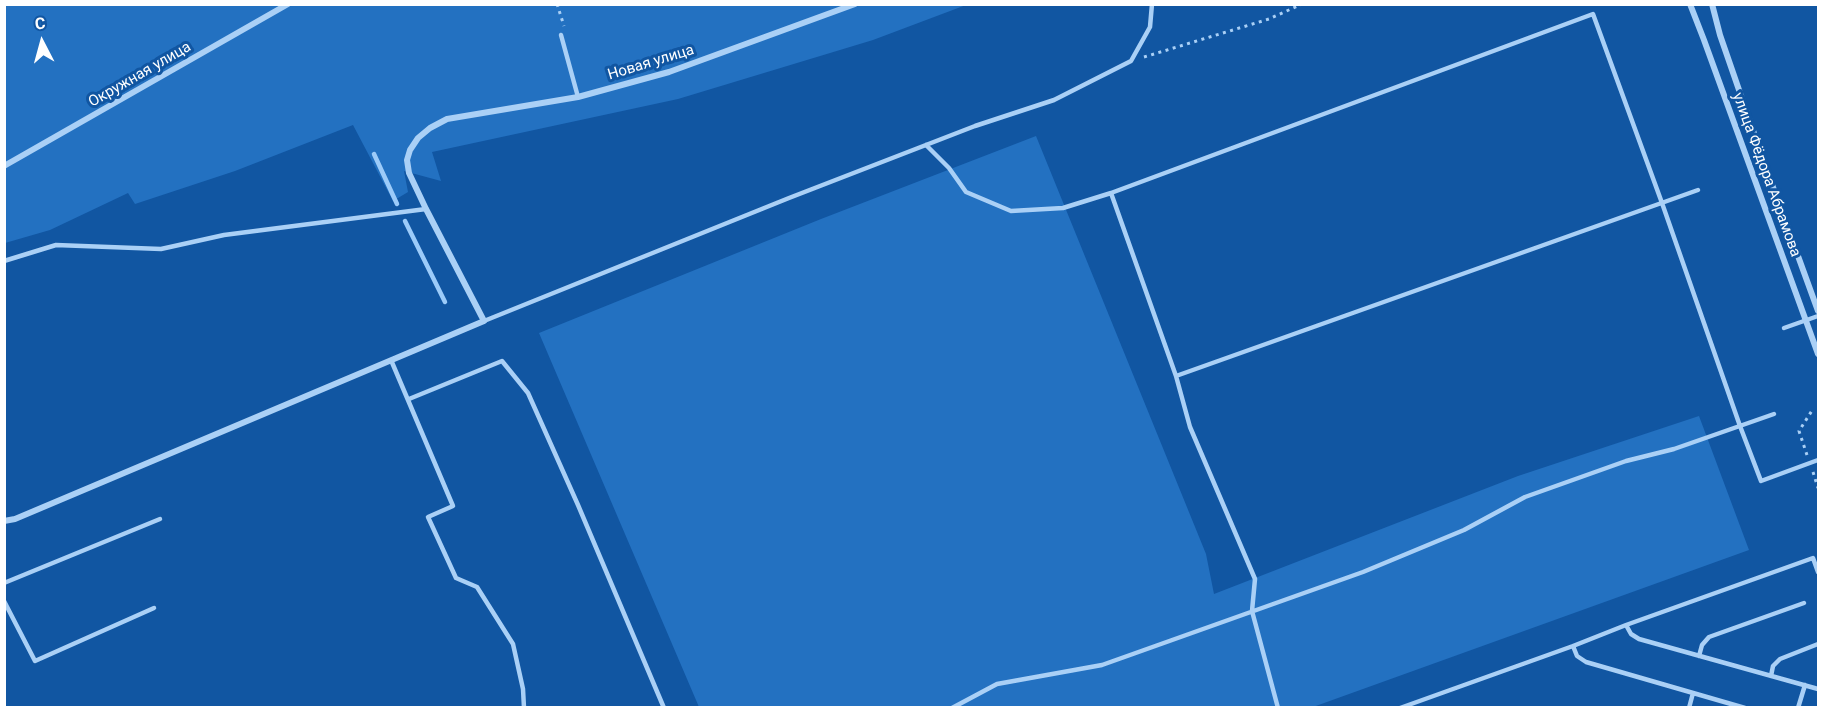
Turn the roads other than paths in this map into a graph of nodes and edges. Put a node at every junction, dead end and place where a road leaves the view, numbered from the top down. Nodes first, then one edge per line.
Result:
1 (288, 4) edge
2 (855, 4) edge
3 (1152, 4) edge
4 (1690, 4) edge
5 (1712, 4) edge
6 (561, 35) road end
7 (578, 97) junction
8 (926, 145) junction
9 (4, 166) edge
10 (1698, 190) dead end
11 (1111, 193) junction
12 (1662, 203) junction
13 (426, 209) junction
14 (4, 261) edge
15 (1818, 313) edge
16 (484, 321) junction
17 (1806, 321) junction
18 (1784, 328) dead end
19 (1818, 354) edge
20 (391, 360) junction
21 (1176, 376) junction
22 (409, 399) junction
23 (1774, 414) dead end
24 (1740, 426) junction
25 (1818, 460) edge
26 (160, 519) dead end
27 (4, 521) edge
28 (1818, 572) edge
29 (4, 583) edge
30 (4, 601) edge
31 (1804, 603) dead end
32 (154, 608) dead end
33 (1252, 611) junction
34 (1626, 625) junction
35 (1818, 644) edge
36 (1573, 646) junction
37 (1699, 656) junction
38 (1771, 676) junction
39 (1805, 685) junction
40 (1818, 689) edge
41 (1693, 693) junction
42 (1721, 701) junction
43 (524, 708) edge
44 (664, 708) edge
45 (952, 708) edge
46 (1278, 708) edge
47 (1400, 708) edge
48 (1689, 708) edge
49 (1719, 708) edge
50 (1745, 708) edge
51 (1798, 708) edge

1 - 9 street, Окружная улица
2 - 7 street, Новая улица
3 - 8 lane
4 - 17 street, улица Фёдора Абрамова
5 - 15 street, улица Фёдора Абрамова
6 - 7 lane
7 - 13 street, Новая улица
8 - 11 lane
8 - 16 lane
10 - 12 lane
11 - 12 lane
11 - 21 lane
12 - 21 lane
12 - 24 lane
13 - 14 lane
13 - 16 street
15 - 17 lane
16 - 20 street
17 - 18 lane
17 - 19 street, улица Фёдора Абрамова
20 - 22 lane
20 - 27 street
21 - 33 lane
22 - 43 lane
22 - 44 lane
23 - 24 lane
24 - 25 lane
24 - 33 lane
26 - 29 lane
28 - 34 lane
30 - 32 lane
31 - 37 lane
33 - 45 lane
33 - 46 lane
34 - 36 lane
34 - 37 lane
35 - 38 lane
36 - 41 lane
36 - 47 lane
37 - 38 lane
38 - 39 lane
39 - 40 lane
39 - 51 lane
41 - 42 lane
41 - 48 lane
42 - 49 lane
42 - 50 lane

